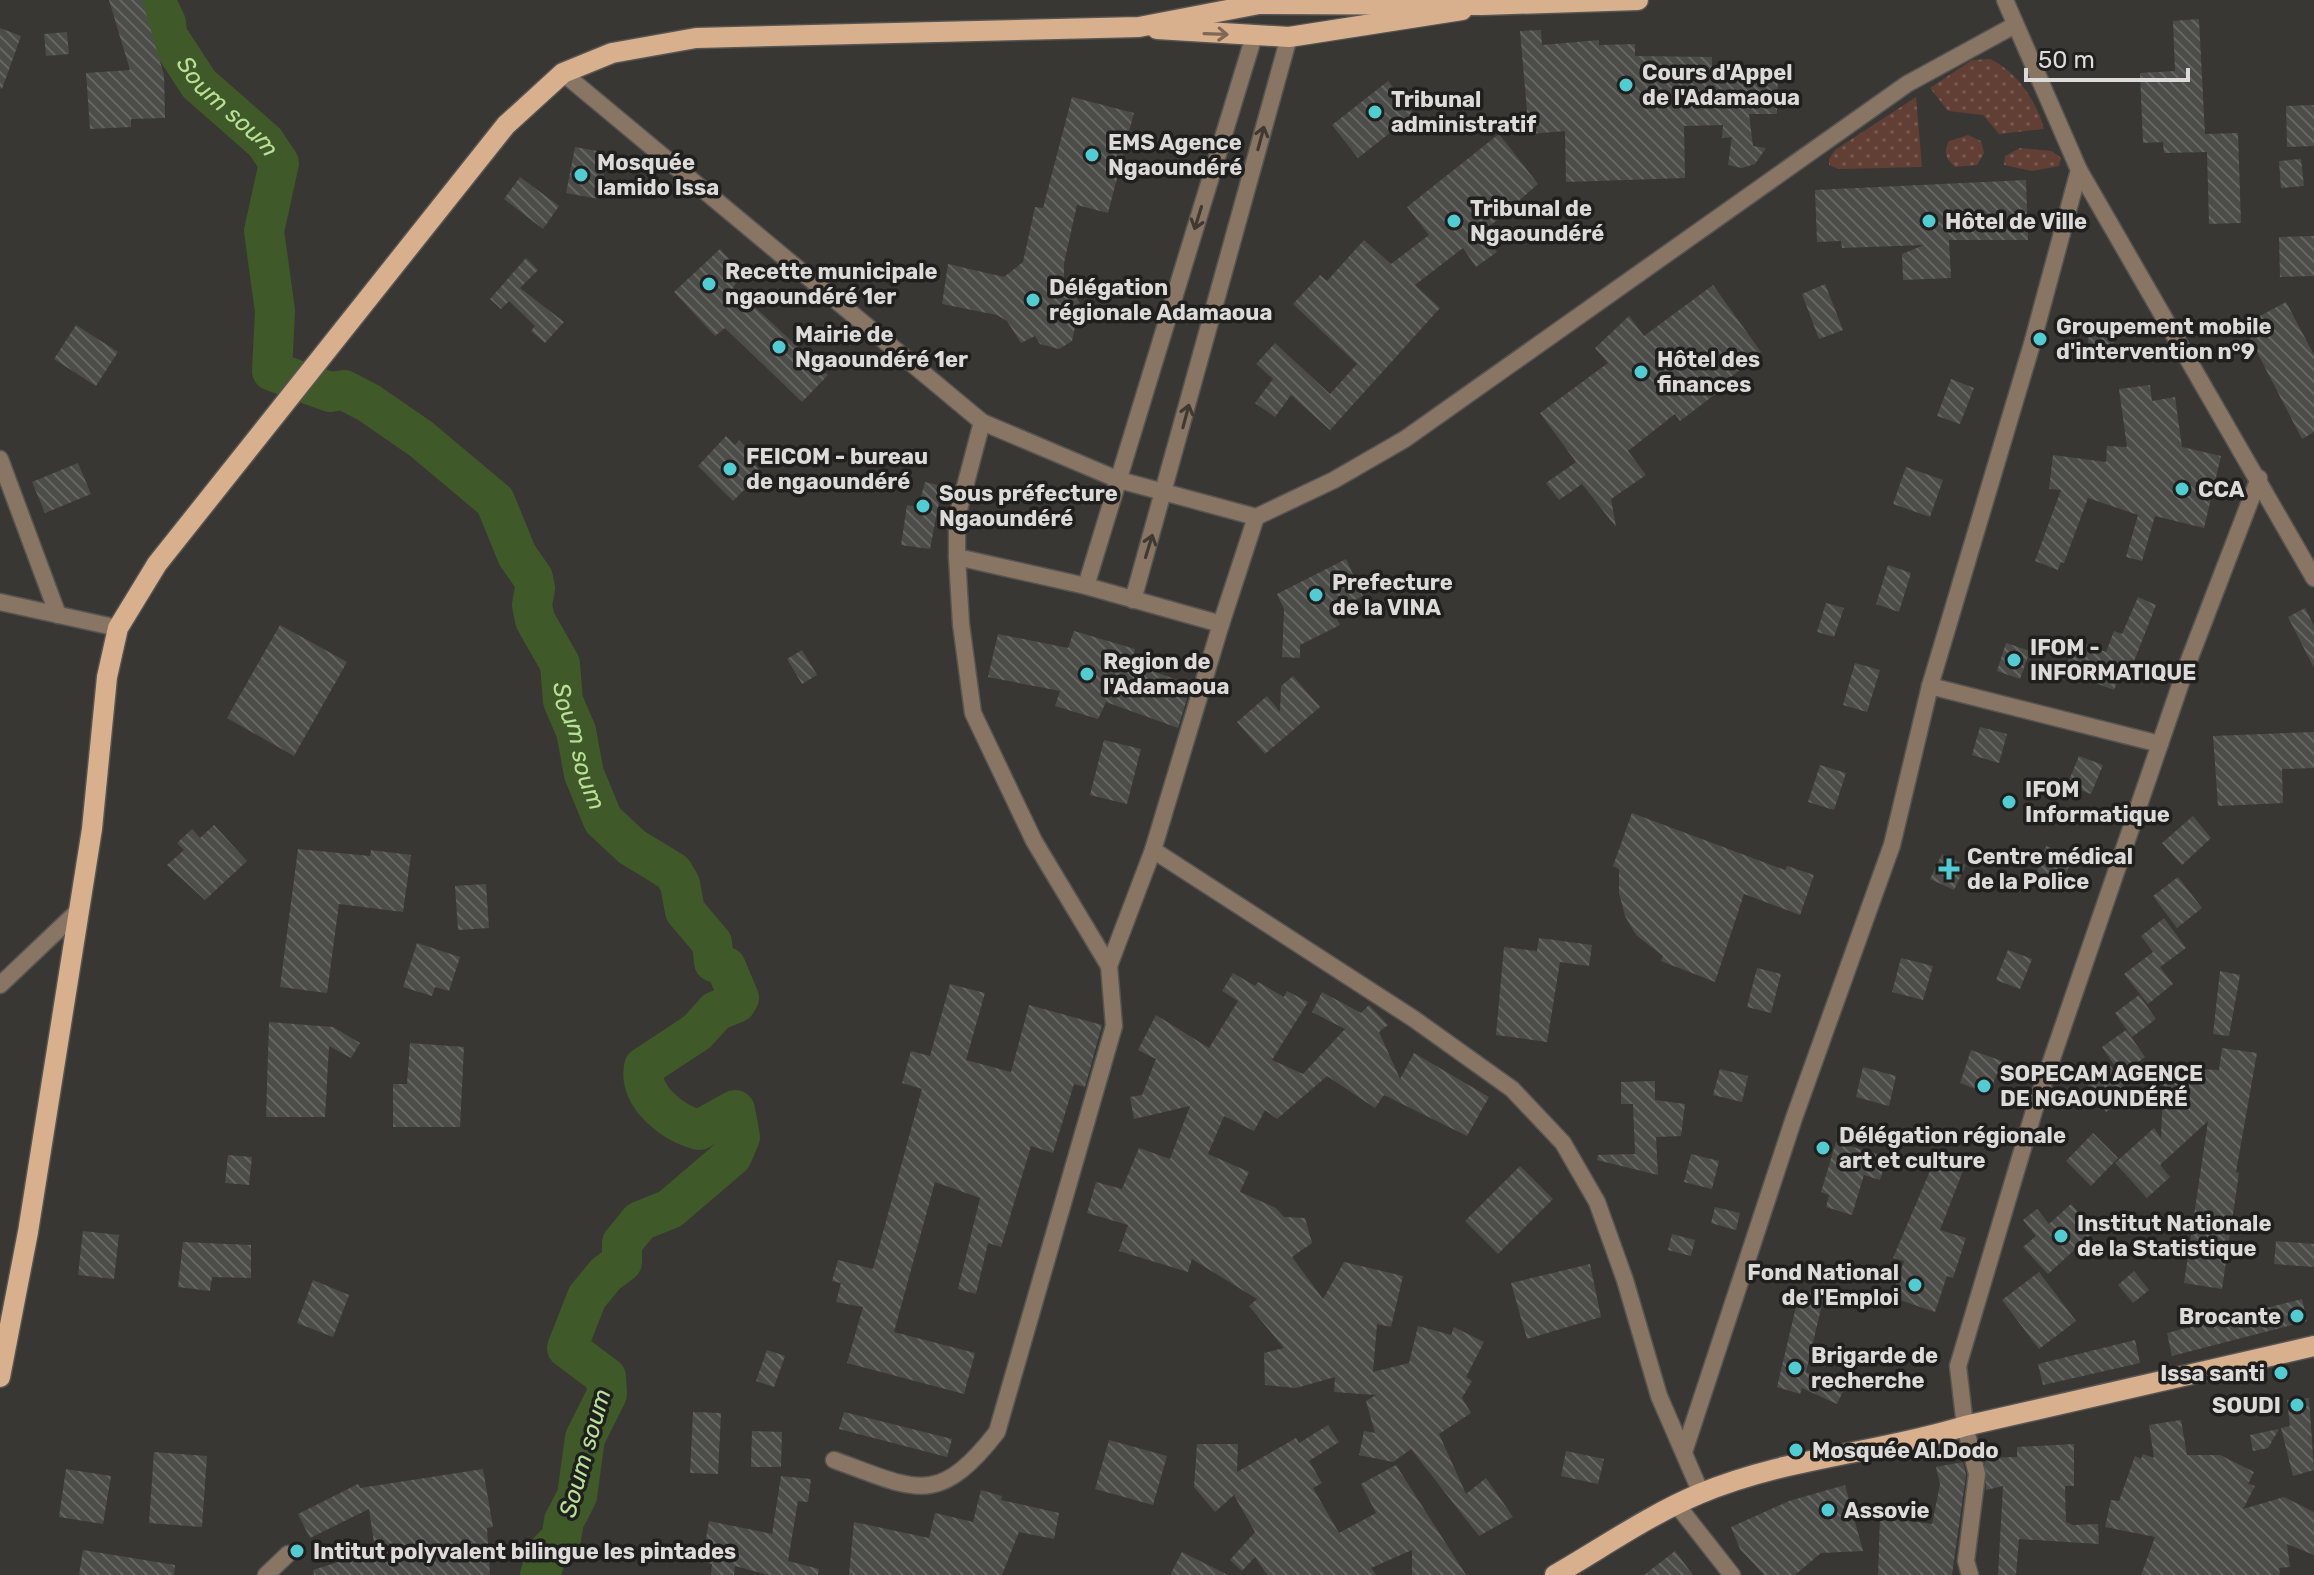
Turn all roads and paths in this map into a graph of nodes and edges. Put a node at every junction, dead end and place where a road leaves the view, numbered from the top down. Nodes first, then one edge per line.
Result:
1 (1638, 0) edge
2 (2005, 0) edge
3 (1260, 2) edge
4 (1292, 2) edge
5 (1482, 5) junction
6 (2015, 25) junction
7 (1139, 27) junction
8 (1254, 36) junction
9 (1289, 37) junction
10 (563, 73) junction
11 (2079, 170) junction
12 (982, 422) junction
13 (0, 459) edge
14 (2259, 478) junction
15 (1119, 480) junction
16 (1165, 491) junction
17 (1256, 517) junction
18 (2306, 551) edge
19 (957, 557) junction
20 (2314, 578) edge
21 (1086, 586) junction
22 (1133, 600) junction
23 (0, 602) edge
24 (58, 615) junction
25 (1221, 624) junction
26 (118, 628) junction
27 (1930, 686) junction
28 (2160, 744) junction
29 (1153, 850) junction
30 (78, 911) junction
31 (1109, 966) junction
32 (0, 985) edge
33 (2314, 1346) edge
34 (0, 1377) edge
35 (1965, 1426) junction
36 (1684, 1452) junction
37 (834, 1460) dead end
38 (1701, 1493) junction
39 (1677, 1505) junction
40 (288, 1554) dead end
41 (266, 1575) edge
42 (1555, 1575) edge
43 (1732, 1575) edge
44 (1970, 1575) edge

1 - 5 main road
2 - 6 street
3 - 4 main road
3 - 7 main road
3 - 8 main road
4 - 5 main road
4 - 9 main road
5 - 9 main road
6 - 11 street
6 - 17 street
7 -> 8 main road
7 - 10 main road
8 - 9 main road
8 -> 15 street
16 -> 9 street
10 - 12 street
10 - 26 main road
11 - 14 street
11 - 27 street
12 - 15 street
12 - 19 street
13 - 24 street
14 - 18 street
14 - 28 street
15 - 16 street
15 - 21 street
16 - 17 street
22 -> 16 street
17 - 25 street
18 - 20 street
19 - 21 street
19 - 31 street
21 - 22 street
22 - 25 street
23 - 24 street
24 - 26 street
25 - 29 street
26 - 30 main road
27 - 28 street
27 - 36 street
28 - 35 street
29 - 31 street
29 - 36 street
30 - 32 street
30 - 34 main road
31 - 37 street
33 - 35 main road
35 - 38 main road
35 - 44 street
36 - 38 street
38 - 39 main road
39 - 42 main road
39 - 43 street
40 - 41 street

